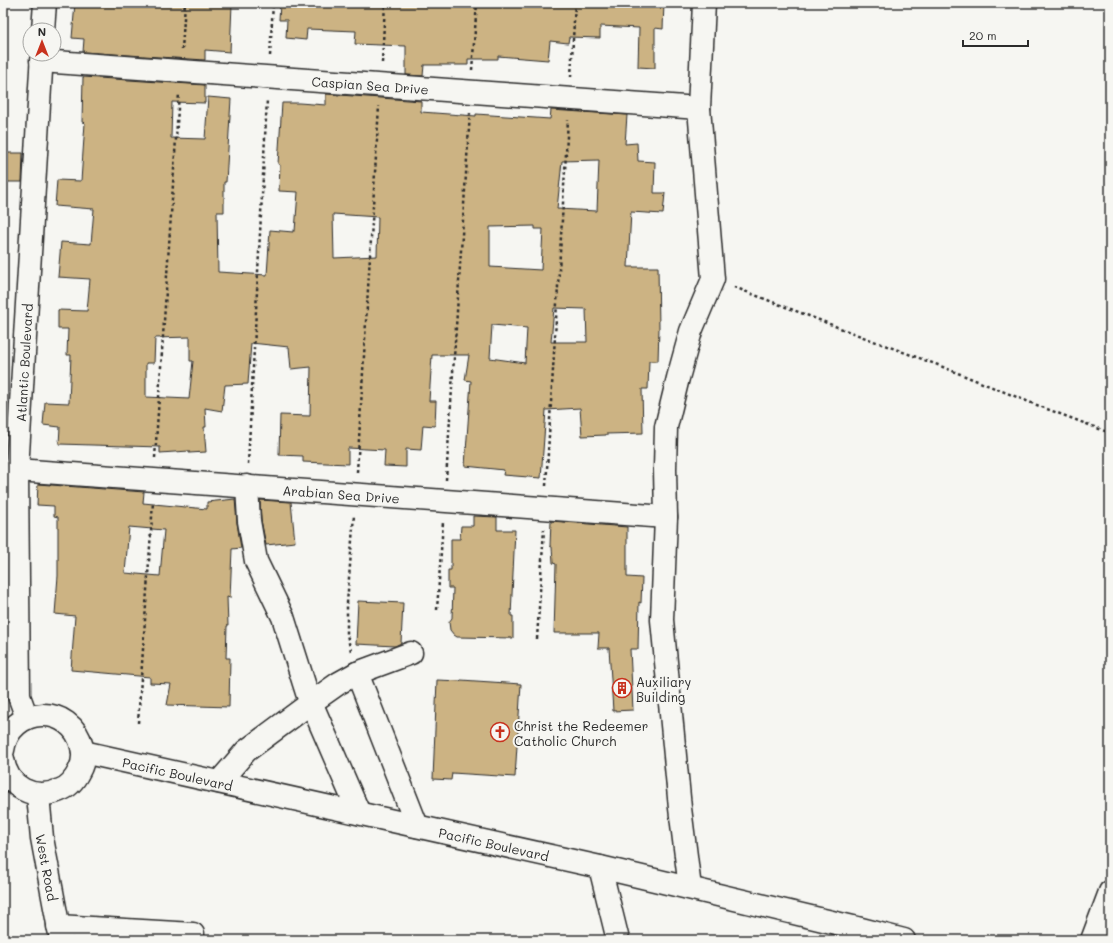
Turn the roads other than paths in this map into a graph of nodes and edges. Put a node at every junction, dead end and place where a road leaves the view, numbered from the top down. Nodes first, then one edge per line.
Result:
1 (45, 3) edge
2 (704, 3) edge
3 (44, 22) edge
4 (62, 59) edge
5 (42, 62) edge
6 (699, 108) junction
7 (17, 470) junction
8 (246, 486) junction
9 (666, 517) junction
10 (411, 653) dead end
11 (357, 673) junction
12 (312, 702) junction
13 (27, 718) junction
14 (3, 750) edge
15 (83, 752) junction
16 (3, 759) edge
17 (219, 782) junction
18 (38, 795) junction
19 (360, 813) junction
20 (417, 826) junction
21 (600, 867) junction
22 (690, 888) junction
23 (1110, 892) edge
24 (59, 933) edge
25 (193, 934) dead end
26 (618, 940) edge
27 (904, 940) edge
28 (1092, 940) edge

1 - 3 street
2 - 6 street
4 - 6 street, Caspian Sea Drive
5 - 7 street, Atlantic Boulevard
6 - 9 street
7 - 8 street, Arabian Sea Drive
7 - 13 street, Atlantic Boulevard
8 - 9 street, Arabian Sea Drive
8 - 12 street
9 - 22 street
10 - 11 street
11 - 12 street
11 - 20 street
12 - 17 street
12 - 19 street
13 - 14 street
13 - 15 street
15 - 17 street, Pacific Boulevard
15 - 18 street
16 - 18 street
17 - 19 street, Pacific Boulevard
18 - 24 street, West Road
19 - 20 street, Pacific Boulevard
20 - 21 street, Pacific Boulevard
21 - 22 street, Pacific Boulevard
21 - 26 street
22 - 27 street, Pacific Boulevard
23 - 28 street
24 - 25 street

